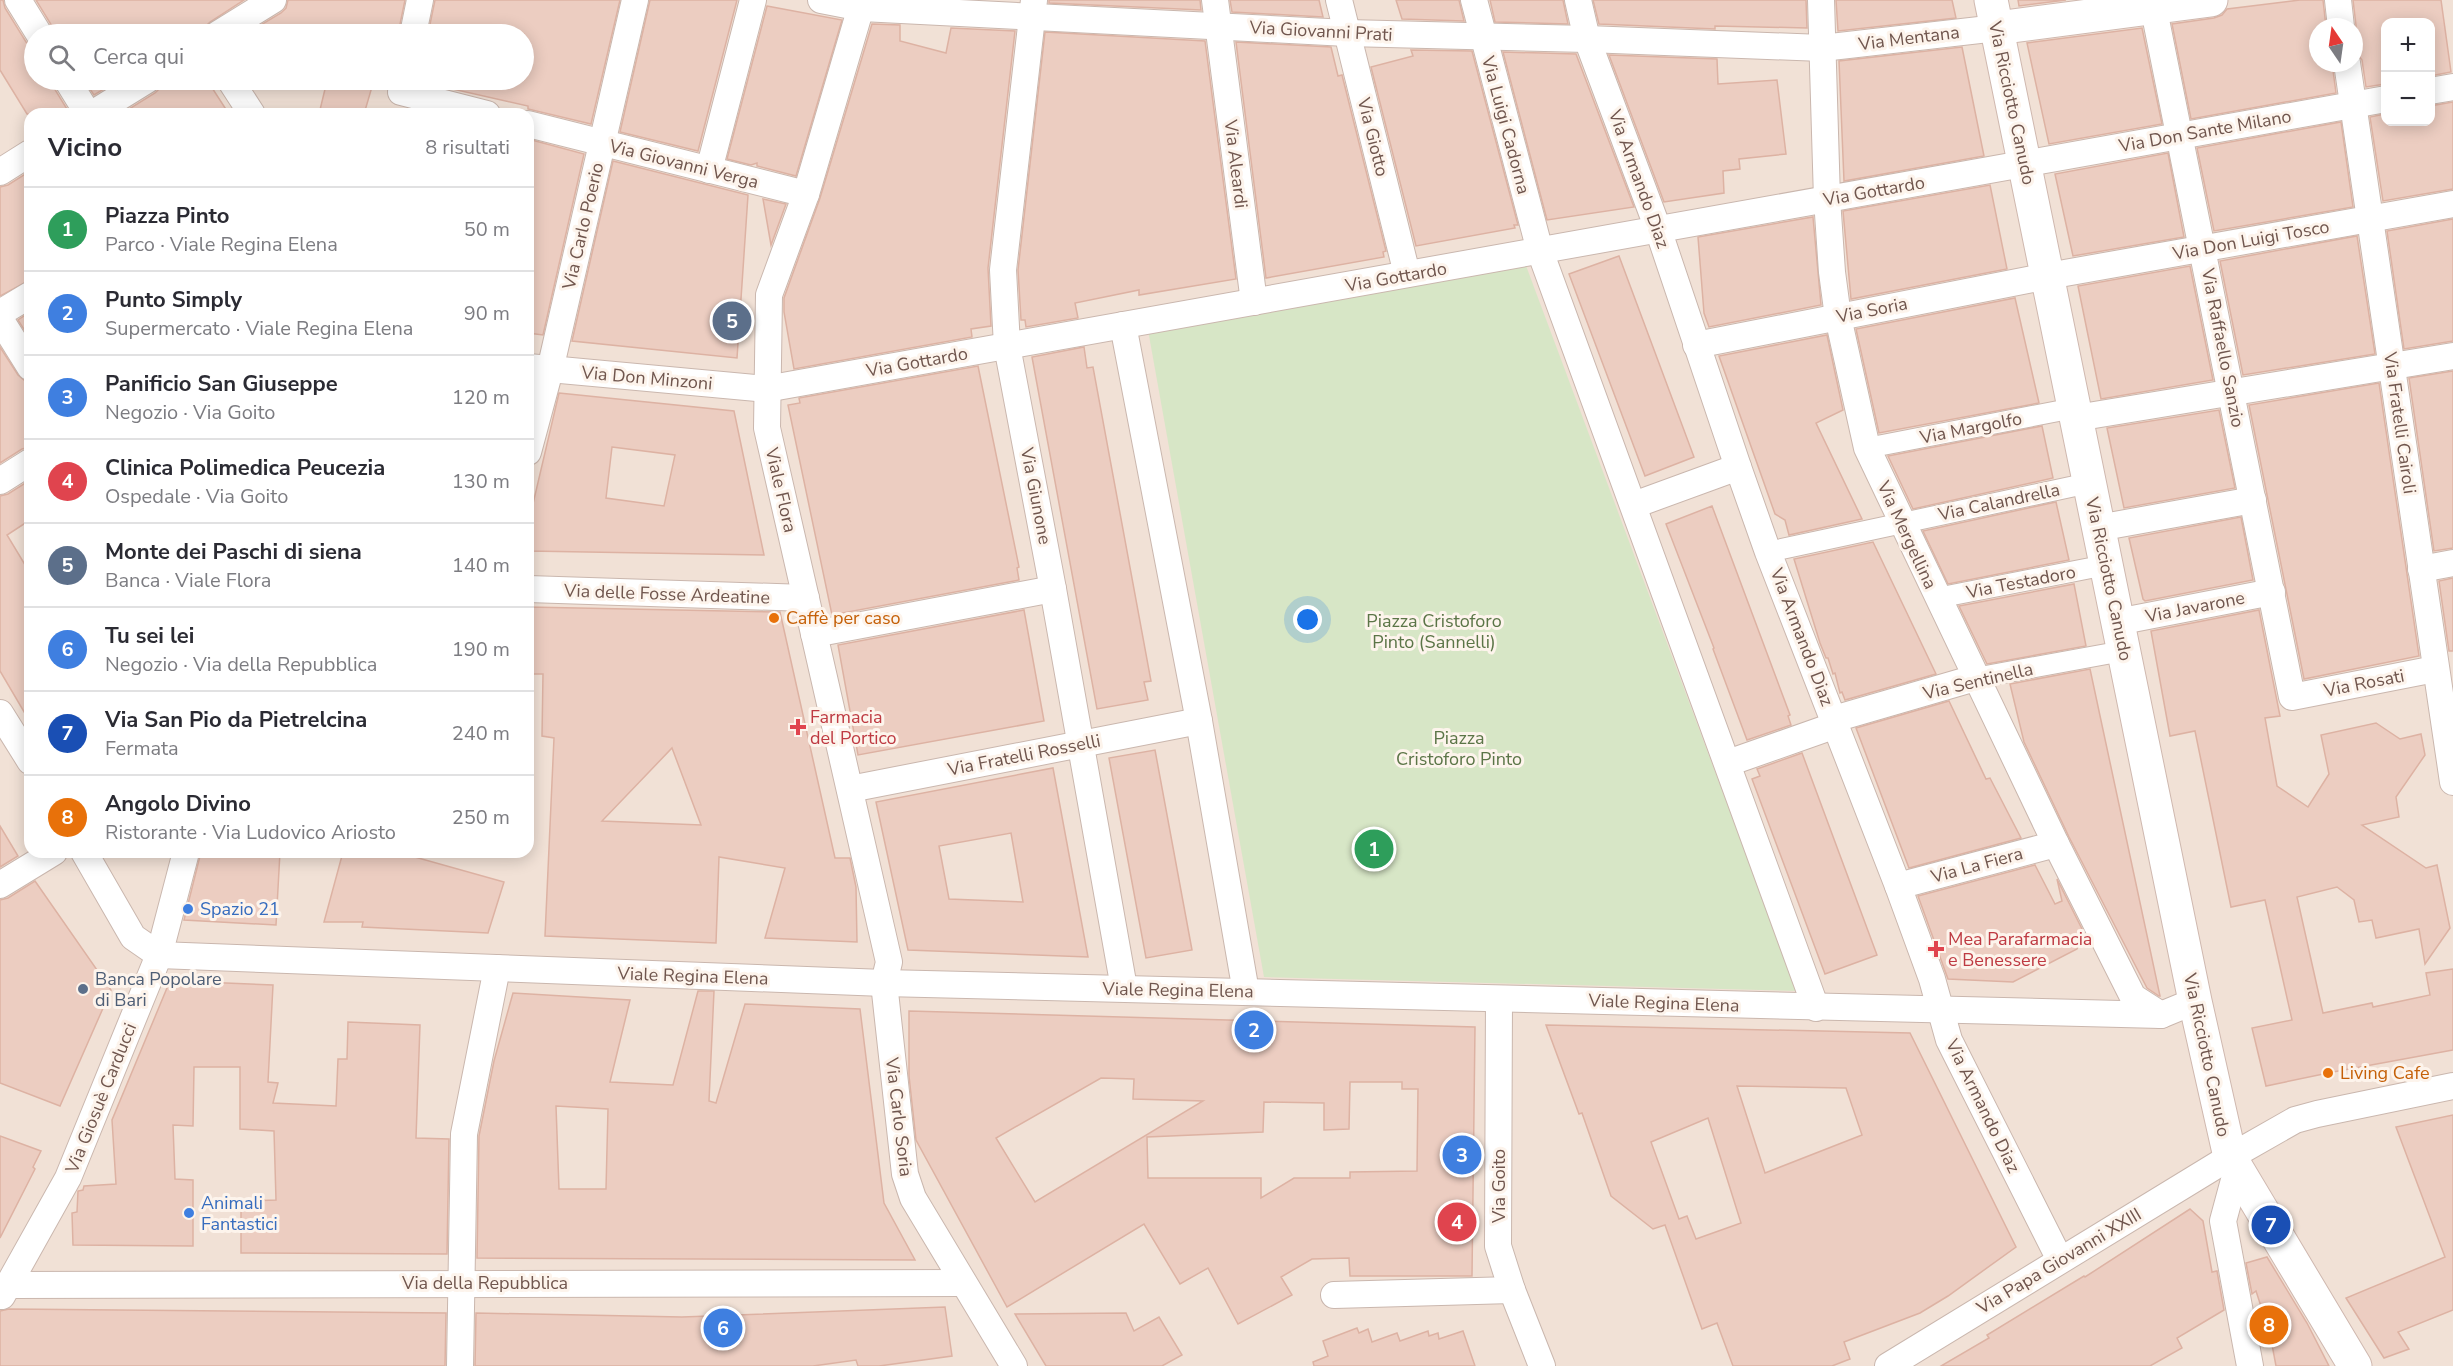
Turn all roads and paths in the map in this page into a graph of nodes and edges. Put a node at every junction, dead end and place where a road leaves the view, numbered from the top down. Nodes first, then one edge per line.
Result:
1 (18, 0) edge
2 (273, 0) edge
3 (420, 0) edge
4 (635, 0) edge
5 (753, 0) edge
6 (821, 0) edge
7 (1215, 0) edge
8 (1339, 0) edge
9 (1474, 0) edge
10 (1578, 0) edge
11 (1821, 0) edge
12 (2211, 0) edge
13 (2338, 0) edge
14 (862, 4) edge
15 (2153, 4) edge
16 (1033, 9) edge
17 (1994, 14) edge
18 (2341, 18) edge
19 (33, 24) edge
20 (234, 24) edge
21 (415, 24) edge
22 (1219, 26) junction
23 (1347, 33) junction
24 (1483, 37) junction
25 (1587, 39) junction
26 (1822, 48) junction
27 (2348, 72) edge
28 (2453, 87) edge
29 (74, 90) edge
30 (130, 90) edge
31 (236, 90) edge
32 (2435, 90) edge
33 (399, 95) edge
34 (2381, 100) edge
35 (2353, 105) junction
36 (86, 108) edge
37 (100, 108) edge
38 (248, 108) edge
39 (459, 108) edge
40 (534, 126) edge
41 (2181, 136) junction
42 (602, 143) junction
43 (24, 157) edge
44 (2025, 164) junction
45 (709, 170) junction
46 (0, 172) edge
47 (806, 194) junction
48 (1827, 199) junction
49 (2453, 204) edge
50 (2370, 219) junction
51 (1658, 229) junction
52 (2203, 248) junction
53 (1540, 251) junction
54 (1407, 274) junction
55 (2048, 276) junction
56 (24, 299) edge
57 (1254, 302) junction
58 (0, 313) edge
59 (1838, 317) junction
60 (0, 319) edge
61 (1123, 325) junction
62 (1696, 345) junction
63 (1007, 346) junction
64 (2453, 356) edge
65 (24, 357) edge
66 (2392, 366) junction
67 (539, 368) edge
68 (766, 389) junction
69 (2232, 392) junction
70 (534, 406) edge
71 (2075, 413) junction
72 (1867, 448) junction
73 (24, 466) edge
74 (1738, 467) junction
75 (0, 481) edge
76 (2089, 483) junction
77 (2253, 500) junction
78 (1634, 505) junction
79 (1901, 524) junction
80 (2098, 528) junction
81 (1768, 552) junction
82 (2453, 563) edge
83 (2106, 565) junction
84 (2421, 569) junction
85 (1053, 589) junction
86 (534, 590) edge
87 (2272, 592) junction
88 (806, 598) junction
89 (1937, 598) junction
90 (814, 634) junction
91 (2120, 637) junction
92 (2435, 669) junction
93 (1976, 678) junction
94 (2292, 696) joint
95 (0, 713) edge
96 (1199, 721) junction
97 (1835, 722) junction
98 (23, 737) edge
99 (1081, 745) junction
100 (1728, 763) junction
101 (2453, 783) edge
102 (850, 789) junction
103 (2056, 844) junction
104 (44, 858) edge
105 (87, 858) edge
106 (184, 858) edge
107 (0, 885) edge
108 (1898, 886) junction
109 (159, 955) junction
110 (497, 968) junction
111 (884, 983) junction
112 (1124, 988) junction
113 (1246, 992) junction
114 (1499, 999) junction
115 (2195, 1001) junction
116 (1816, 1008) junction
117 (1940, 1009) junction
118 (2161, 1015) junction
119 (2453, 1086) edge
120 (2234, 1163) junction
121 (2060, 1260) junction
122 (461, 1283) junction
123 (963, 1283) junction
124 (1512, 1290) junction
125 (4, 1292) edge
126 (1334, 1295) dead end
127 (460, 1366) edge
128 (1014, 1366) edge
129 (1542, 1366) edge
130 (1888, 1366) edge
131 (2250, 1366) edge
132 (2355, 1366) edge

1 - 19 street
2 - 20 street
3 - 21 street
4 - 42 street, Via Carlo Poerio
5 - 45 street
6 - 14 street, Via Giovanni Prati
7 - 22 street, Via Aleardi
8 - 23 street, Via Giotto
9 - 24 street, Via Luigi Cadorna
10 - 25 street, Via Armando Diaz
11 - 26 street, Via Mergellina
12 - 15 main road
13 - 18 street
14 - 16 street, Via Giovanni Prati
14 - 47 street, Viale Flora
15 - 17 main road
15 - 41 street, Via Raffaello Sanzio
16 - 22 street, Via Giovanni Prati
16 - 63 street, Via Giunone
17 - 26 street, Via Mentana
17 - 44 main road, Via Ricciotto Canudo
22 - 23 street, Via Giovanni Prati
22 - 57 street, Via Aleardi
23 - 24 street, Via Giovanni Prati
23 - 54 street, Via Giotto
24 - 25 street, Via Giovanni Prati
24 - 53 street, Via Luigi Cadorna
25 - 26 street, Via Giovanni Prati
25 - 51 street, Via Armando Diaz
26 - 48 street, Via Mergellina
27 - 35 street, Via Fratelli Cairoli
28 - 32 street
29 - 36 street
30 - 37 street
31 - 38 street
33 - 39 street
34 - 35 street, Via Don Sante Milano
35 - 41 street, Via Don Sante Milano
35 - 50 street, Via Fratelli Cairoli
40 - 42 street, Via Giovanni Verga
41 - 44 street, Via Don Sante Milano
41 - 52 street, Via Raffaello Sanzio
42 - 45 street, Via Giovanni Verga
42 - 67 street, Via Carlo Poerio
43 - 46 street
44 - 48 street, Via Gottardo
44 - 55 main road, Via Ricciotto Canudo
45 - 47 street, Via Giovanni Verga
47 - 68 street, Viale Flora
48 - 51 street, Via Gottardo
48 - 59 street, Via Mergellina
49 - 50 street, Via Don Luigi Tosco
50 - 52 street, Via Don Luigi Tosco
50 - 66 street, Via Fratelli Cairoli
51 - 53 street, Via Gottardo
51 - 62 street, Via Armando Diaz
52 - 55 street, Via Don Luigi Tosco
52 - 69 street, Via Raffaello Sanzio
53 - 54 street, Via Gottardo
53 - 78 street
54 - 57 street, Via Gottardo
55 - 59 street, Via Soria
55 - 71 main road, Via Ricciotto Canudo
56 - 58 street
57 - 61 street, Via Gottardo
59 - 62 street, Via Soria
59 - 72 street, Via Mergellina
60 - 65 street
61 - 63 street, Via Gottardo
61 - 96 street
62 - 74 street, Via Armando Diaz
63 - 68 street, Via Gottardo
63 - 85 street, Via Giunone
64 - 66 street
66 - 69 street
66 - 84 street, Via Fratelli Cairoli
67 - 68 street, Via Don Minzoni
67 - 70 street, Via Carlo Poerio
68 - 88 street, Viale Flora
69 - 71 street
69 - 77 street, Via Raffaello Sanzio
71 - 72 street, Via Margolfo
71 - 76 main road, Via Ricciotto Canudo
72 - 79 street, Via Mergellina
73 - 75 street
74 - 78 street
74 - 81 street, Via Armando Diaz
76 - 79 street, Via Calandrella
76 - 80 main road, Via Ricciotto Canudo
77 - 80 street
77 - 87 street, Via Raffaello Sanzio
78 - 100 street
79 - 81 street, Via Calandrella
79 - 89 street, Via Mergellina
80 - 83 main road, Via Ricciotto Canudo
81 - 97 street, Via Armando Diaz
82 - 84 street
83 - 89 street, Via Testadoro
83 - 91 main road, Via Ricciotto Canudo
84 - 92 street, Via Fratelli Cairoli
85 - 90 street
85 - 99 street, Via Giunone
86 - 88 street, Via delle Fosse Ardeatine
87 - 91 street, Via Javarone
87 - 94 street, Via Raffaello Sanzio
88 - 90 street, Viale Flora
89 - 93 street, Via Mergellina
90 - 102 street, Viale Flora
91 - 93 street, Via Sentinella
91 - 115 main road, Via Ricciotto Canudo
92 - 94 street, Via Rosati
92 - 101 street, Via Fratelli Cairoli
93 - 97 street, Via Sentinella
93 - 103 street, Via Mergellina
95 - 98 street
96 - 99 street, Via Fratelli Rosselli
96 - 113 street
97 - 100 street, Via Sentinella
97 - 108 street, Via Armando Diaz
99 - 102 street, Via Fratelli Rosselli
99 - 112 street, Via Giunone
100 - 116 street
102 - 111 street, Viale Flora
103 - 108 street, Via La Fiera
103 - 118 street, Via Mergellina
104 - 107 street
105 - 109 street
106 - 109 street, Via Giosuè Carducci
108 - 117 street, Via Armando Diaz
109 - 110 street, Viale Regina Elena
109 - 125 street, Via Giosuè Carducci
110 - 111 street, Viale Regina Elena
110 - 122 street
111 - 112 street, Viale Regina Elena
111 - 123 street, Via Carlo Soria
112 - 113 street, Viale Regina Elena
113 - 114 street, Viale Regina Elena
114 - 116 street, Viale Regina Elena
114 - 124 street, Via Goito
115 - 118 street, Viale Regina Elena
115 - 120 main road, Via Ricciotto Canudo
116 - 117 street, Viale Regina Elena
117 - 118 street, Viale Regina Elena
117 - 121 street, Via Armando Diaz
119 - 120 street, Via Papa Giovanni XXIII
120 - 121 street, Via Papa Giovanni XXIII
120 - 131 street
120 - 132 main road, Via Ricciotto Canudo
121 - 130 street, Via Papa Giovanni XXIII
122 - 123 street, Via della Repubblica
122 - 125 street, Via della Repubblica
122 - 127 street
123 - 128 street, Via Carlo Soria
124 - 126 street
124 - 129 street, Via Goito

